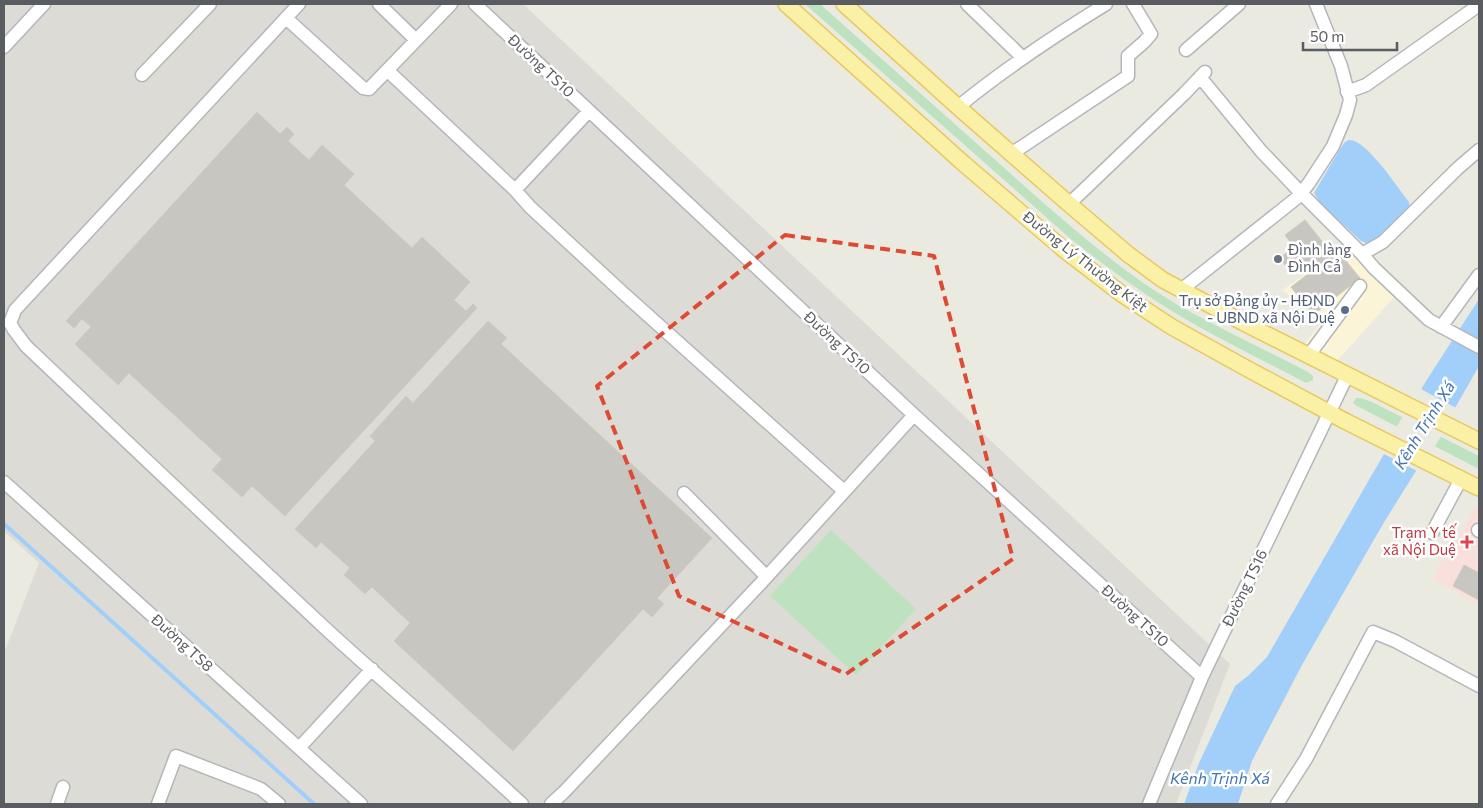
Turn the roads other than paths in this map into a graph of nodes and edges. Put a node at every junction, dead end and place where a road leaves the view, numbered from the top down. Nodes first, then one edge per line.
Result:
1 (44, 4) edge
2 (210, 4) edge
3 (300, 4) edge
4 (379, 4) edge
5 (450, 4) edge
6 (475, 4) edge
7 (786, 4) edge
8 (844, 4) edge
9 (967, 4) edge
10 (1106, 4) edge
11 (1133, 4) edge
12 (1239, 4) edge
13 (1316, 4) edge
14 (1479, 5) edge
15 (286, 18) junction
16 (416, 40) junction
17 (4, 47) edge
18 (1186, 50) dead end
19 (1023, 58) junction
20 (388, 71) junction
21 (142, 75) dead end
22 (1347, 92) junction
23 (958, 107) junction
24 (589, 111) junction
25 (1478, 152) edge
26 (1011, 154) junction
27 (515, 190) junction
28 (1301, 193) junction
29 (1069, 204) junction
30 (1362, 254) junction
31 (1479, 275) edge
32 (1360, 286) dead end
33 (1181, 290) junction
34 (1443, 328) junction
35 (1479, 347) edge
36 (1309, 355) junction
37 (1348, 374) junction
38 (1329, 412) junction
39 (914, 415) junction
40 (1479, 441) edge
41 (1461, 479) junction
42 (4, 482) edge
43 (1479, 488) edge
44 (844, 491) junction
45 (684, 493) dead end
46 (1432, 533) dead end
47 (766, 576) junction
48 (372, 669) junction
49 (1202, 677) junction
50 (1479, 686) edge
51 (299, 748) junction
52 (63, 787) dead end
53 (57, 804) edge
54 (158, 804) edge
55 (279, 804) edge
56 (361, 804) edge
57 (522, 804) edge
58 (551, 804) edge
59 (1149, 804) edge
60 (1277, 804) edge

1 - 17 street
2 - 21 street
3 - 15 street
4 - 16 street
5 - 16 street
6 - 24 street, Đường TS10
7 - 38 main road, Đường Lý Thường Kiệt
8 - 23 main road
9 - 19 street
10 - 19 street
11 - 26 street
12 - 18 street
13 - 22 street
14 - 22 street
15 - 20 street
15 - 48 street
16 - 20 street
19 - 23 street
20 - 27 street
22 - 28 street
23 - 26 main road
24 - 27 street
24 - 39 street, Đường TS10
25 - 30 street
26 - 29 main road
27 - 44 street
28 - 29 street
28 - 30 street
28 - 33 street
29 - 33 main road
30 - 34 street
31 - 34 street
32 - 36 street
33 - 36 main road
34 - 35 street
36 - 37 main road
37 - 38 street, Đường TS16
37 - 40 main road
38 - 41 main road, Đường Lý Thường Kiệt
38 - 49 street, Đường TS16
39 - 44 street
39 - 49 street, Đường TS10
41 - 43 main road, Đường Lý Thường Kiệt
41 - 46 street
42 - 51 street, Đường TS8
44 - 47 street
45 - 47 street
47 - 58 street
48 - 51 street
48 - 57 street
49 - 59 street, Đường TS16
50 - 60 street
51 - 56 street, Đường TS8
52 - 53 street
54 - 55 street

